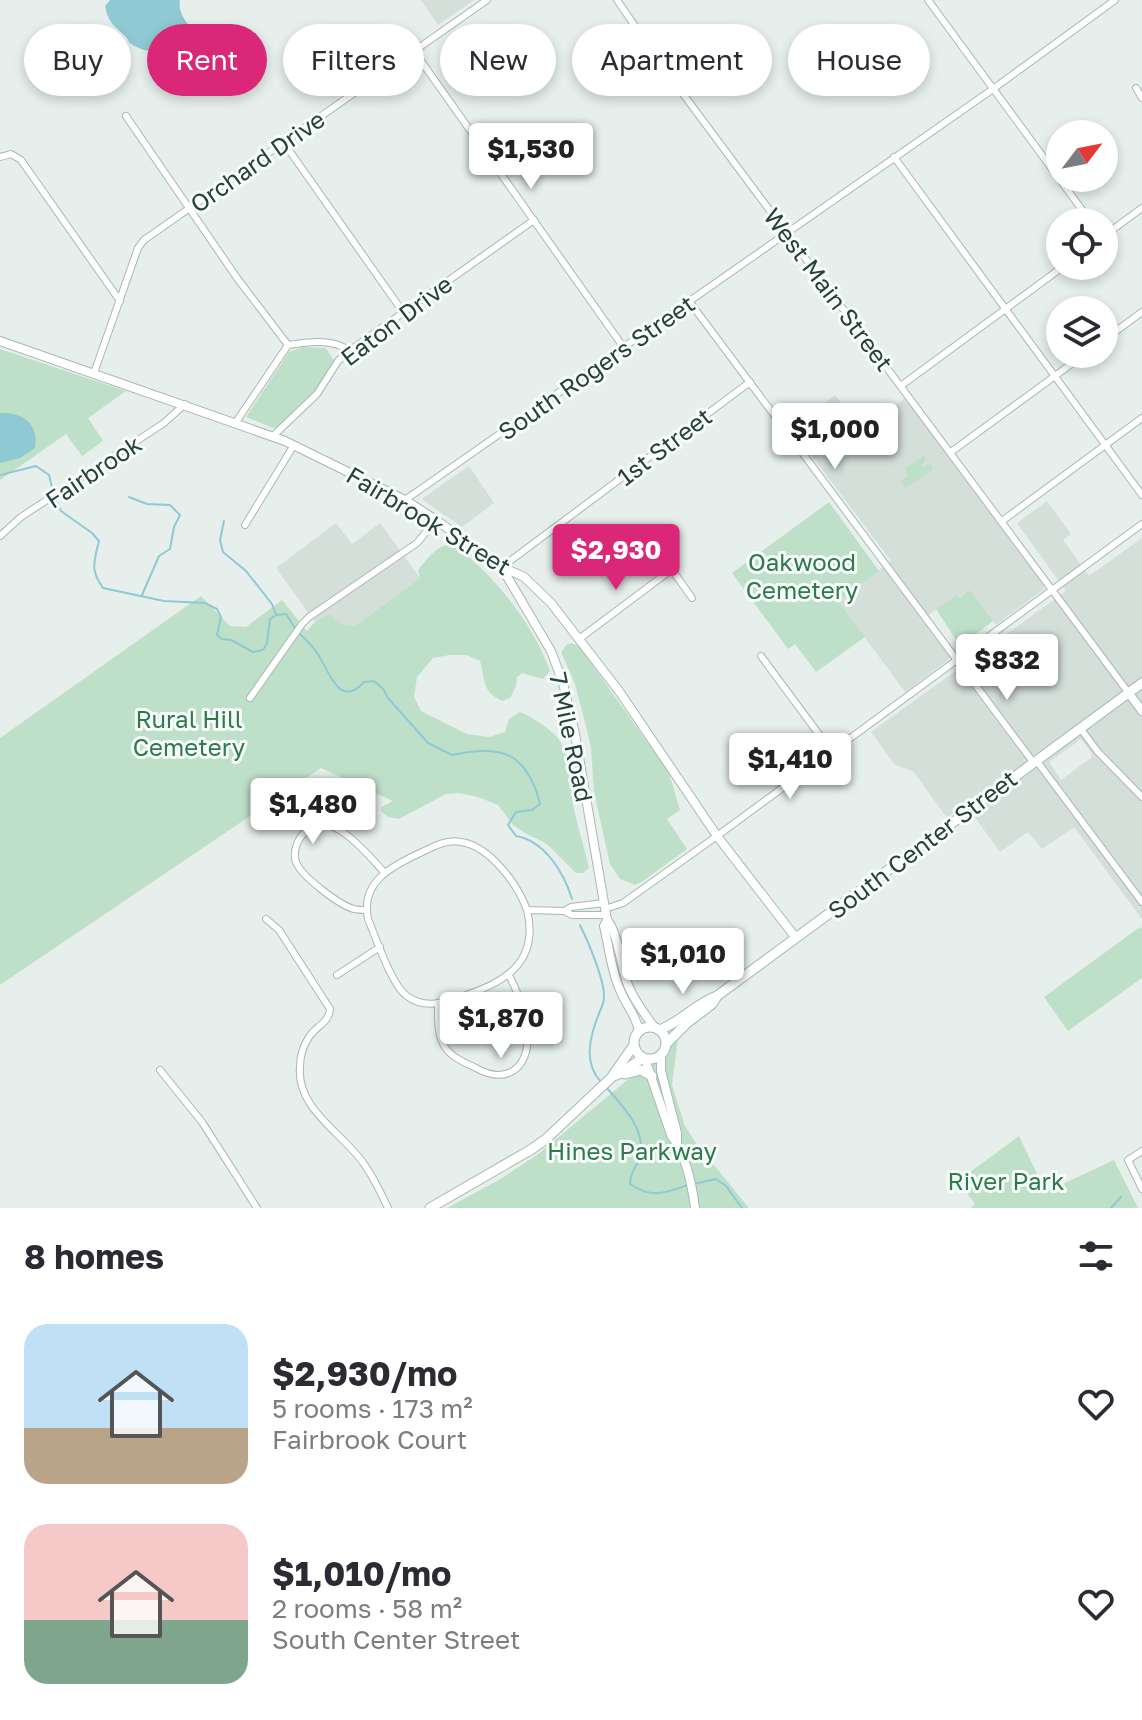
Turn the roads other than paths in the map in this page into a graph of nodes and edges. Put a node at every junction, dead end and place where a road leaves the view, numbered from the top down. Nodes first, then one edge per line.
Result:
1 (487, 0) edge
2 (617, 0) edge
3 (928, 0) edge
4 (1115, 0) edge
5 (424, 44) edge
6 (424, 65) edge
7 (1136, 88) dead end
8 (993, 89) junction
9 (350, 96) edge
10 (1142, 98) edge
11 (126, 116) dead end
12 (284, 143) junction
13 (0, 157) edge
14 (894, 157) junction
15 (1081, 208) edge
16 (1142, 208) edge
17 (189, 209) junction
18 (534, 220) junction
19 (1118, 226) edge
20 (786, 232) junction
21 (1046, 279) edge
22 (120, 301) junction
23 (689, 301) junction
24 (1005, 310) junction
25 (403, 312) junction
26 (1142, 312) edge
27 (1118, 330) edge
28 (0, 341) edge
29 (288, 345) junction
30 (624, 348) junction
31 (349, 351) junction
32 (1066, 368) edge
33 (94, 373) junction
34 (1054, 377) junction
35 (750, 382) junction
36 (902, 385) junction
37 (185, 404) junction
38 (1142, 418) edge
39 (236, 422) junction
40 (273, 436) junction
41 (294, 445) junction
42 (1105, 445) junction
43 (951, 452) junction
44 (1142, 495) edge
45 (405, 500) junction
46 (436, 520) junction
47 (1002, 521) junction
48 (1142, 524) edge
49 (245, 525) dead end
50 (0, 536) edge
51 (658, 550) dead end
52 (502, 567) junction
53 (671, 570) junction
54 (1053, 590) junction
55 (692, 598) dead end
56 (579, 639) junction
57 (761, 656) dead end
58 (957, 660) junction
59 (1142, 683) edge
60 (1128, 692) junction
61 (250, 698) dead end
62 (1142, 711) edge
63 (1080, 728) junction
64 (832, 752) junction
65 (1034, 761) junction
66 (1142, 797) edge
67 (717, 836) junction
68 (384, 872) junction
69 (1142, 902) edge
70 (366, 910) junction
71 (527, 910) junction
72 (564, 911) junction
73 (605, 911) junction
74 (266, 919) dead end
75 (796, 938) junction
76 (380, 947) junction
77 (337, 975) dead end
78 (509, 975) junction
79 (717, 996) junction
80 (438, 1004) junction
81 (657, 1029) junction
82 (639, 1031) junction
83 (666, 1044) junction
84 (634, 1045) junction
85 (661, 1055) junction
86 (644, 1058) junction
87 (160, 1070) dead end
88 (652, 1076) junction
89 (610, 1079) junction
90 (677, 1142) junction
91 (1142, 1151) edge
92 (1142, 1189) edge
93 (257, 1208) edge
94 (388, 1208) edge
95 (430, 1208) edge
96 (697, 1208) edge

1 - 5 street, Orchard Drive
2 - 20 street, West Main Street
3 - 8 street
4 - 8 street, South Rogers Street
6 - 18 street
7 - 10 street
8 - 14 street, South Rogers Street
8 - 15 street
9 - 12 street, Orchard Drive
11 - 17 street
12 - 17 street, Orchard Drive
12 - 25 street
13 - 22 street
14 - 20 street, South Rogers Street
14 - 24 street
16 - 19 street
17 - 22 street, Orchard Drive
17 - 29 street
18 - 25 street, Eaton Drive
18 - 30 street
20 - 23 street, South Rogers Street
20 - 36 street, West Main Street
21 - 24 street
22 - 33 street, Orchard Drive
23 - 30 street, South Rogers Street
23 - 35 street
24 - 34 street
24 - 36 street
25 - 31 street, Eaton Drive
26 - 27 street
28 - 33 street, Fairbrook Street
29 - 31 street
29 - 39 street
30 - 45 street, South Rogers Street
31 - 40 street, Eaton Drive
32 - 34 street
33 - 37 street, Fairbrook Street
34 - 42 street
34 - 43 street
35 - 52 street, 1st Street
35 - 58 street
36 - 43 street, West Main Street
37 - 39 street, Fairbrook Street
37 - 50 street, Fairbrook
38 - 42 street
39 - 40 street, Fairbrook Street
40 - 41 street, Fairbrook Street
41 - 45 street, Fairbrook Street
41 - 49 street
42 - 44 street
42 - 47 street
43 - 47 street, West Main Street
45 - 46 street, Fairbrook Street
46 - 52 street, Fairbrook Street
46 - 61 street
47 - 54 street, West Main Street
48 - 54 street
51 - 53 street
52 - 56 street, Fairbrook Street
52 - 73 street, 7 Mile Road
53 - 55 street
53 - 56 street
54 - 58 street
54 - 60 street, West Main Street
56 - 67 street, Fairbrook Street
57 - 64 street
58 - 64 street
58 - 65 street
59 - 60 main road, South Center Street
60 - 62 street
60 - 63 main road, South Center Street
63 - 65 main road, South Center Street
63 - 66 street
64 - 67 street
65 - 69 street
65 - 75 main road, South Center Street
67 - 73 street
67 - 75 street, Fairbrook Street
68 - 70 street
68 - 70 street
68 - 71 street
70 - 76 street
71 - 72 street
71 - 78 street
72 - 73 street
72 - 73 street
73 - 81 street, 7 Mile Road
73 - 82 street, 7 Mile Road
74 - 94 street
75 - 79 main road, South Center Street
76 - 77 street
76 - 80 street
78 - 80 street
78 - 80 street
79 - 81 main road, South Center Street
79 - 83 main road, South Center Street
81 - 82 main road
81 - 83 main road
82 - 84 main road
83 - 85 main road
84 - 86 main road
84 - 89 main road
85 - 86 main road
85 - 90 street
86 - 88 street
86 - 89 main road
87 - 93 street
88 - 89 main road
88 - 90 street
89 - 95 main road
90 - 96 street
91 - 92 street

